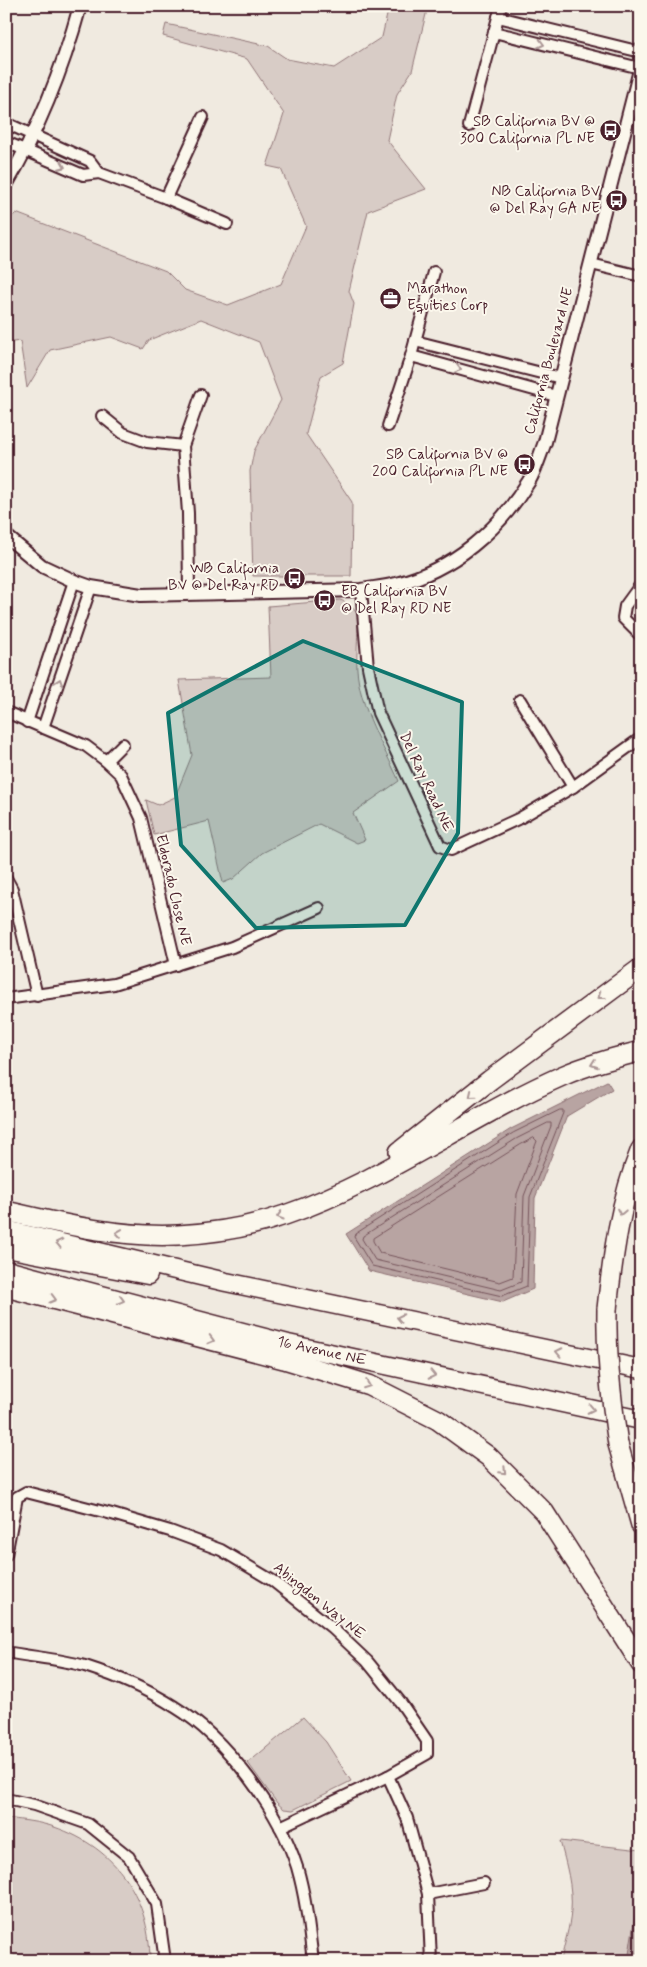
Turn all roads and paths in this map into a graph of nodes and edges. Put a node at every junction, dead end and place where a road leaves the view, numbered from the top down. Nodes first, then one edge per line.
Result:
1 (80, 6) edge
2 (501, 6) edge
3 (498, 17) junction
4 (494, 32) junction
5 (641, 52) edge
6 (641, 66) edge
7 (203, 117) dead end
8 (6, 123) edge
9 (469, 126) dead end
10 (33, 134) junction
11 (6, 142) edge
12 (26, 151) junction
13 (99, 173) junction
14 (6, 185) edge
15 (166, 198) junction
16 (227, 224) dead end
17 (591, 264) junction
18 (434, 272) dead end
19 (641, 276) edge
20 (415, 341) junction
21 (411, 356) junction
22 (561, 378) junction
23 (201, 395) dead end
24 (556, 396) junction
25 (102, 416) dead end
26 (388, 426) dead end
27 (184, 446) junction
28 (6, 536) edge
29 (74, 581) junction
30 (641, 584) edge
31 (91, 587) junction
32 (361, 590) junction
33 (189, 593) junction
34 (641, 636) edge
35 (520, 700) dead end
36 (6, 712) edge
37 (27, 722) junction
38 (43, 728) junction
39 (641, 738) edge
40 (123, 744) dead end
41 (106, 760) junction
42 (573, 787) junction
43 (6, 878) edge
44 (319, 908) dead end
45 (176, 964) junction
46 (641, 968) edge
47 (37, 996) junction
48 (6, 999) edge
49 (641, 1051) edge
50 (641, 1149) edge
51 (325, 1199) junction
52 (6, 1211) edge
53 (6, 1230) edge
54 (6, 1248) edge
55 (6, 1270) edge
56 (226, 1282) junction
57 (6, 1287) edge
58 (641, 1369) edge
59 (641, 1420) edge
60 (641, 1525) edge
61 (6, 1555) edge
62 (6, 1652) edge
63 (641, 1664) edge
64 (388, 1776) junction
65 (6, 1799) edge
66 (280, 1827) junction
67 (484, 1884) dead end
68 (428, 1894) junction
69 (165, 1961) edge
70 (313, 1961) edge
71 (431, 1961) edge

1 - 10 street
2 - 3 street
3 - 4 street
3 - 5 street
4 -> 6 street
4 - 9 street
6 - 17 street, California Boulevard NE
7 - 15 street
8 - 10 street
10 - 12 street
10 - 13 street
11 - 12 street
12 -> 13 street
12 - 14 street
13 - 15 street
15 - 16 street
17 - 19 street
17 - 22 street, California Boulevard NE
18 - 20 street
20 - 21 street
20 - 22 street
21 -> 24 street
21 - 26 street
22 - 24 street, California Boulevard NE
23 - 27 street
24 - 32 street, California Boulevard NE
25 - 27 street
27 - 33 street
28 - 29 street, California Boulevard NE
29 - 31 street, California Boulevard NE
29 - 37 street
30 - 34 street
31 - 33 street, California Boulevard NE
38 -> 31 street
32 - 33 street, California Boulevard NE
32 - 42 street, Del Ray Road NE
35 - 42 street
36 - 37 street, Eldorado Close NE
37 - 38 street, Eldorado Close NE
38 - 41 street, Eldorado Close NE
39 - 42 street, Del Ray Road NE
40 - 41 street
41 - 45 street, Eldorado Close NE
43 - 47 street
44 - 45 street
45 - 47 street, Eldorado Close NE
46 -> 51 highway
47 - 48 street, Eldorado Close NE
49 -> 51 highway
50 -> 60 highway, bridge
51 -> 52 highway
56 -> 53 highway
54 - 56 highway
55 -> 59 highway, 16 Avenue NE
58 -> 56 highway
57 -> 63 highway
61 - 64 street, Abingdon Way NE
62 - 66 street
64 - 66 street, Abingdon Way NE
64 - 68 street
65 - 69 street
66 - 70 street
67 - 68 street
68 - 71 street

